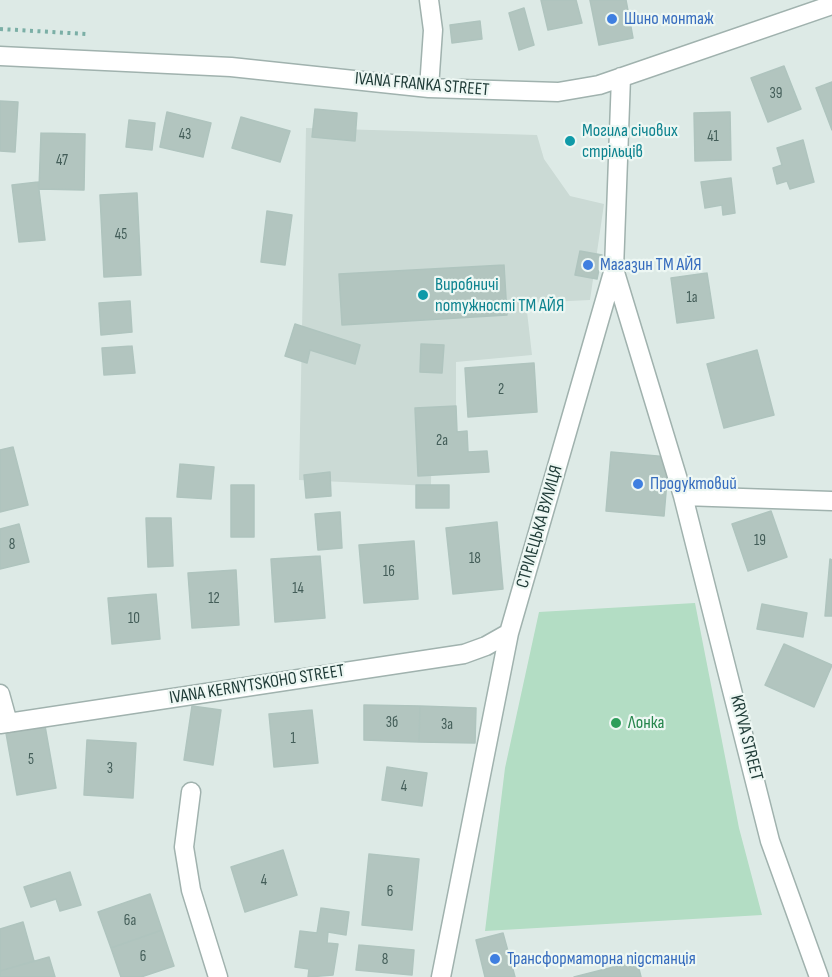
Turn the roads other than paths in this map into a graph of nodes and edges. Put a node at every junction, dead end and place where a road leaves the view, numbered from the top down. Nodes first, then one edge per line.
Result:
1 (429, 0) edge
2 (832, 5) edge
3 (0, 56) edge
4 (621, 77) junction
5 (429, 88) junction
6 (614, 268) junction
7 (683, 496) junction
8 (832, 501) edge
9 (509, 633) junction
10 (0, 694) edge
11 (4, 724) edge
12 (191, 792) dead end
13 (218, 977) edge
14 (441, 977) edge
15 (819, 977) edge

1 - 5 street
2 - 4 street, IVANA FRANKA STREET
3 - 5 street, IVANA FRANKA STREET
4 - 5 street, IVANA FRANKA STREET
4 - 6 street, СТРІЛЕЦЬКА ВУЛИЦЯ
6 - 7 street, KRYVA STREET
6 - 9 street, СТРІЛЕЦЬКА ВУЛИЦЯ
7 - 8 street
7 - 15 street, KRYVA STREET
9 - 11 street, IVANA KERNYTSKOHO STREET
9 - 14 street, СТРІЛЕЦЬКА ВУЛИЦЯ
10 - 11 street
12 - 13 street

